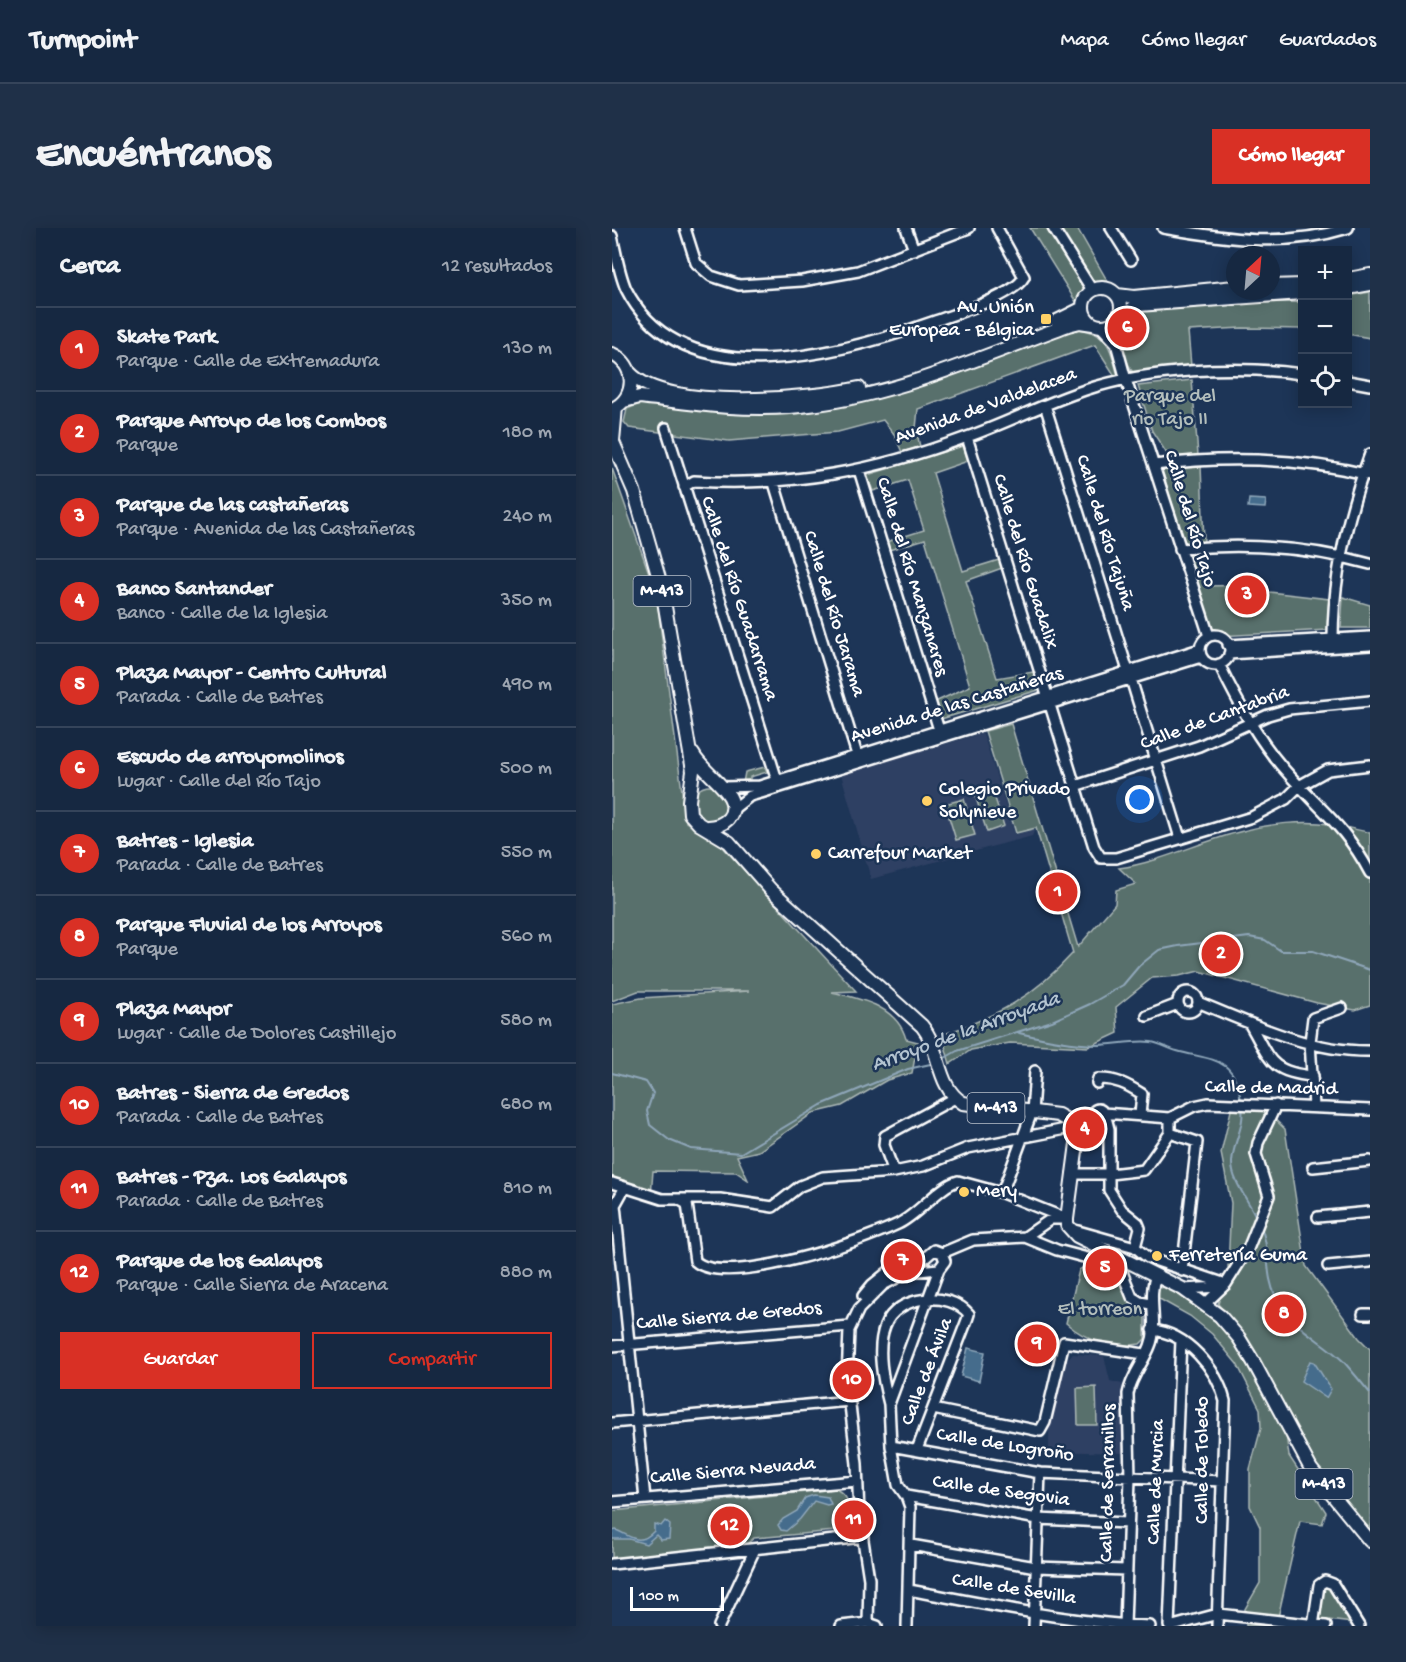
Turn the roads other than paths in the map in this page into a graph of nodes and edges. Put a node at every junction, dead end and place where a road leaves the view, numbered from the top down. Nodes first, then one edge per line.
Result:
1 (685, 228) edge
2 (906, 228) edge
3 (969, 228) edge
4 (997, 228) edge
5 (1053, 228) edge
6 (1111, 228) edge
7 (1163, 228) edge
8 (1348, 228) edge
9 (612, 236) edge
10 (914, 250) junction
11 (1131, 260) dead end
12 (1370, 275) edge
13 (1352, 278) edge
14 (1370, 284) edge
15 (1298, 285) edge
16 (1280, 286) edge
17 (1352, 287) edge
18 (1226, 288) edge
19 (1092, 291) junction
20 (1298, 293) edge
21 (1117, 295) junction
22 (1083, 308) junction
23 (1118, 318) junction
24 (1097, 325) junction
25 (1116, 344) junction
26 (613, 353) edge
27 (630, 373) junction
28 (1298, 374) edge
29 (1126, 380) junction
30 (1352, 382) edge
31 (1370, 385) edge
32 (1045, 405) junction
33 (618, 406) edge
34 (666, 428) dead end
35 (967, 437) junction
36 (613, 441) edge
37 (1370, 454) edge
38 (1154, 465) junction
39 (859, 470) junction
40 (1366, 474) edge
41 (774, 483) junction
42 (684, 487) junction
43 (1180, 549) junction
44 (1342, 556) junction
45 (1370, 564) edge
46 (1209, 636) junction
47 (1370, 637) edge
48 (1333, 639) junction
49 (1370, 645) edge
50 (1229, 650) junction
51 (1201, 653) junction
52 (1219, 664) junction
53 (1130, 675) junction
54 (1048, 700) junction
55 (1370, 701) edge
56 (1250, 724) junction
57 (939, 730) junction
58 (688, 746) junction
59 (857, 755) junction
60 (1156, 760) junction
61 (1370, 765) edge
62 (777, 780) junction
63 (721, 785) junction
64 (1075, 786) junction
65 (1299, 786) junction
66 (691, 795) junction
67 (731, 813) junction
68 (705, 826) junction
69 (1180, 838) junction
70 (740, 854) junction
71 (1370, 873) edge
72 (1342, 1008) dead end
73 (1147, 1016) dead end
74 (1248, 1023) junction
75 (1310, 1042) junction
76 (1370, 1051) edge
77 (1035, 1071) dead end
78 (1313, 1076) junction
79 (1097, 1083) dead end
80 (955, 1098) junction
81 (1276, 1105) junction
82 (1314, 1107) junction
83 (1370, 1110) edge
84 (1032, 1112) junction
85 (1140, 1115) junction
86 (1099, 1116) junction
87 (1170, 1118) junction
88 (1071, 1123) junction
89 (1170, 1133) junction
90 (1023, 1138) junction
91 (1370, 1161) edge
92 (1313, 1167) dead end
93 (894, 1172) junction
94 (1072, 1174) junction
95 (1110, 1174) junction
96 (612, 1183) edge
97 (625, 1187) junction
98 (1002, 1193) junction
99 (678, 1198) junction
100 (694, 1198) junction
101 (688, 1208) junction
102 (1370, 1212) edge
103 (1318, 1217) dead end
104 (1068, 1223) junction
105 (1025, 1238) junction
106 (1135, 1247) junction
107 (942, 1253) junction
108 (926, 1257) junction
109 (1143, 1262) junction
110 (1370, 1262) edge
111 (1328, 1266) dead end
112 (936, 1269) junction
113 (1182, 1271) junction
114 (1156, 1275) junction
115 (1224, 1286) junction
116 (1183, 1289) junction
117 (1210, 1290) junction
118 (929, 1299) junction
119 (1203, 1303) junction
120 (1151, 1304) junction
121 (1220, 1316) junction
122 (847, 1326) junction
123 (1152, 1330) junction
124 (1181, 1340) junction
125 (628, 1345) junction
126 (612, 1346) edge
127 (1144, 1354) junction
128 (846, 1401) junction
129 (889, 1404) junction
130 (933, 1409) junction
131 (636, 1421) junction
132 (612, 1423) edge
133 (891, 1446) junction
134 (915, 1450) junction
135 (1040, 1473) junction
136 (1130, 1478) junction
137 (1176, 1479) junction
138 (857, 1480) junction
139 (1222, 1480) junction
140 (906, 1496) junction
141 (645, 1499) junction
142 (612, 1502) edge
143 (1038, 1519) junction
144 (1127, 1523) junction
145 (863, 1537) junction
146 (1370, 1541) edge
147 (911, 1545) junction
148 (755, 1549) junction
149 (612, 1564) edge
150 (1036, 1567) junction
151 (1126, 1570) junction
152 (908, 1590) junction
153 (1035, 1613) junction
154 (1218, 1614) junction
155 (872, 1624) edge
156 (1313, 1625) edge
157 (718, 1626) edge
158 (841, 1626) edge
159 (908, 1626) edge
160 (1034, 1626) edge
161 (1125, 1626) edge
162 (1150, 1626) edge
163 (1171, 1626) edge
164 (1217, 1626) edge
165 (1326, 1626) edge
166 (1359, 1626) edge

1 - 10 street
2 - 10 street
3 - 10 street
4 - 9 street
5 - 19 street
6 - 11 street
7 - 8 street
12 - 13 main road
14 - 17 main road
15 - 16 main road
18 - 21 main road
19 - 21 main road
19 - 22 main road
20 - 23 main road
21 - 23 main road
22 - 24 main road
22 - 27 main road
23 - 24 main road
23 - 25 street, Calle del Río Tajo
24 - 25 street, Calle del Río Tajo
24 - 33 main road
25 - 29 street, Calle del Río Tajo
26 - 27 main road
27 - 33 main road, M-413
28 - 29 street, Avenida de Valdelacea
29 - 32 street, Avenida de Valdelacea
29 - 38 street, Calle del Río Tajo
30 - 31 street
32 - 35 street, Avenida de Valdelacea
32 - 53 street, Calle del Río Tajuña
33 - 36 main road, M-413
34 - 42 street, Calle del Río Guadarrama
35 - 39 street, Avenida de Valdelacea
35 - 54 street, Calle del Río Guadalix
36 - 58 main road, M-413
37 - 40 street
38 - 40 street
38 - 43 street, Calle del Río Tajo
39 - 41 street, Avenida de Valdelacea
39 - 57 street, Calle del Río Manzanares
40 - 44 street
41 - 42 street, Avenida de Valdelacea
41 - 59 street, Calle del Río Jarama
42 - 62 street, Calle del Río Guadarrama
43 - 44 street
43 - 46 street, Calle del Río Tajo
44 - 45 street
44 - 48 street
46 - 50 street
46 - 51 street
47 - 48 street
48 - 50 street
49 - 50 street
50 - 52 street
51 - 52 street
51 - 53 street, Avenida de las Castañeras
52 - 56 street
53 - 54 street, Avenida de las Castañeras
53 - 60 street, Calle del Río Tajuña
54 - 57 street, Avenida de las Castañeras
54 - 64 street, Calle del Río Guadalix
54 - 67 street, Avenida de las Castañeras
55 - 56 street, Calle de Cantabria
56 - 60 street, Calle de Cantabria
56 - 65 street
57 - 59 street, Avenida de las Castañeras
58 - 63 main road, M-413
58 - 66 main road, M-413
59 - 62 street, Avenida de las Castañeras
60 - 64 street, Calle de Cantabria
60 - 69 street, Calle del Río Tajuña
61 - 65 street
62 - 63 street, Avenida de las Castañeras
63 - 66 main road
63 - 67 main road, M-413
64 - 69 street, Calle del Río Guadalix
65 - 69 street
65 - 71 street
66 - 68 main road, M-413
67 - 68 main road
67 - 70 main road, M-413
68 - 70 main road, M-413
70 - 80 main road, M-413
72 - 75 street
73 - 74 street
74 - 75 street
74 - 78 street
75 - 76 street
75 - 78 street
77 - 84 street
78 - 82 street
79 - 85 street
80 - 84 main road, M-413
80 - 93 street
81 - 82 street, Calle de Madrid
81 - 87 street, Calle de Madrid
81 - 115 street
82 - 83 street, Calle de Madrid
84 - 88 main road, M-413
84 - 90 street
85 - 86 street
85 - 87 street
86 - 88 street
86 - 95 street
87 - 89 street
88 - 90 street
88 - 94 main road
89 - 95 street
89 - 113 street
90 - 93 street
90 - 98 street
91 - 92 street
93 - 100 street
94 - 95 street
94 - 104 main road
95 - 106 street
96 - 97 street
97 - 99 street
97 - 125 street
98 - 101 street
98 - 104 street
99 - 100 street
99 - 101 street
100 - 101 street
102 - 103 street
104 - 105 street
104 - 106 street
104 - 109 main road, M-413
105 - 107 street
105 - 120 street
106 - 109 street
107 - 108 street
107 - 112 street
108 - 112 street
108 - 122 street
109 - 113 street
109 - 114 main road, M-413
110 - 111 street
112 - 118 street
112 - 122 street
113 - 115 street
114 - 116 main road, M-413
114 - 120 street, Calle de Serranillos
115 - 117 street
115 - 119 street
115 - 121 street
116 - 117 street
116 - 119 main road, M-413
117 - 119 street
118 - 129 street
118 - 129 street
118 - 130 street, Calle de Ávila
119 - 121 main road, M-413
120 - 123 street, Calle de Serranillos
121 - 146 main road, M-413
122 - 125 street, Calle Sierra de Gredos
122 - 128 street
123 - 124 street, Calle de Toledo
123 - 127 street, Calle de Serranillos
124 - 137 street, Calle de Murcia
124 - 139 street, Calle de Toledo
125 - 126 street, Calle Sierra de Gredos
125 - 131 street
127 - 130 street
127 - 136 street, Calle de Serranillos
128 - 131 street
128 - 138 street
129 - 133 street
130 - 134 street, Calle de Ávila
131 - 132 street
131 - 141 street
133 - 134 street, Calle de Logroño
133 - 140 street
134 - 135 street, Calle de Logroño
135 - 136 street, Calle de Logroño
135 - 143 street
136 - 137 street, Calle de Logroño
136 - 144 street, Calle de Serranillos
137 - 139 street, Calle de Logroño
137 - 163 street, Calle de Murcia
138 - 141 street, Calle Sierra Nevada
138 - 145 street
139 - 154 street, Calle de Toledo
140 - 143 street, Calle de Segovia
140 - 147 street
141 - 142 street, Calle Sierra Nevada
143 - 144 street, Calle de Segovia
143 - 150 street
144 - 151 street, Calle de Serranillos
145 - 148 street
145 - 155 street
147 - 150 street
147 - 152 street
148 - 149 street
148 - 157 street
150 - 151 street
150 - 153 street
151 - 161 street, Calle de Serranillos
152 - 153 street, Calle de Sevilla
152 - 159 street
153 - 160 street
153 - 161 street, Calle de Sevilla
154 - 156 street
154 - 163 street
154 - 164 street, Calle de Toledo
155 - 158 street
156 - 165 street
156 - 166 street
161 - 162 street, Calle de Sevilla

